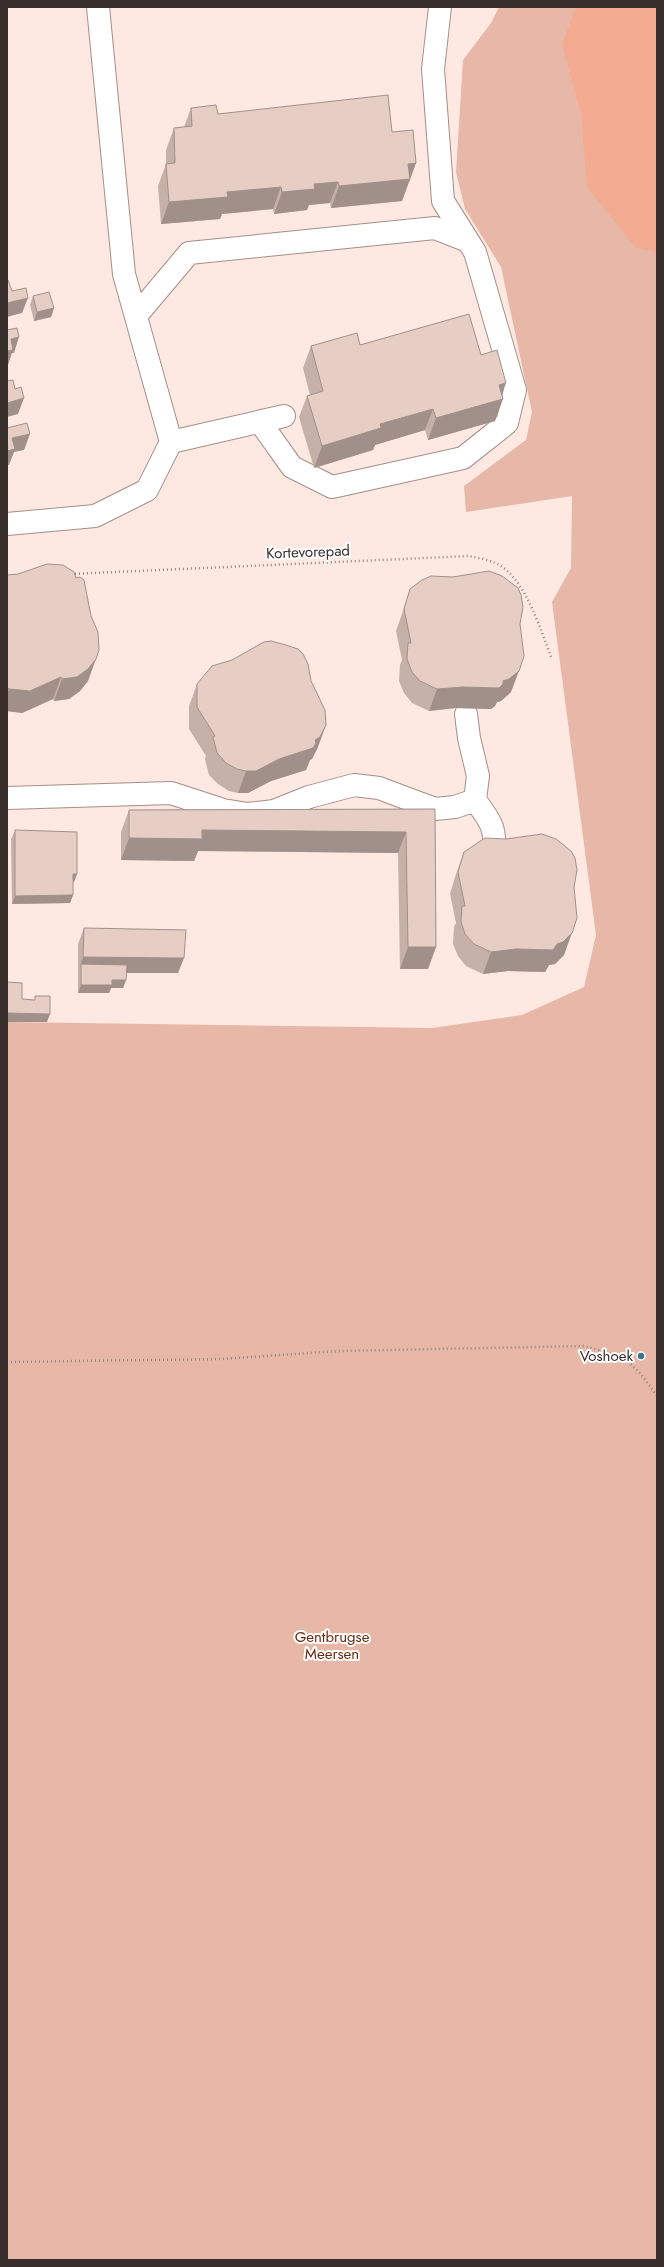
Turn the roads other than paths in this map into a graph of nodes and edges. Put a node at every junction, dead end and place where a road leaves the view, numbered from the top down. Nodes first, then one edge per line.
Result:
1 (98, 7) edge
2 (440, 7) edge
3 (468, 241) junction
4 (136, 316) junction
5 (284, 416) dead end
6 (260, 422) junction
7 (171, 442) junction
8 (7, 524) edge
9 (466, 714) dead end
10 (7, 798) edge
11 (475, 800) junction
12 (494, 856) edge

1 - 4 lane
2 - 3 lane
3 - 4 lane
3 - 6 lane
4 - 7 lane
5 - 6 lane
6 - 7 lane
7 - 8 lane
9 - 11 lane
10 - 11 lane
11 - 12 lane

